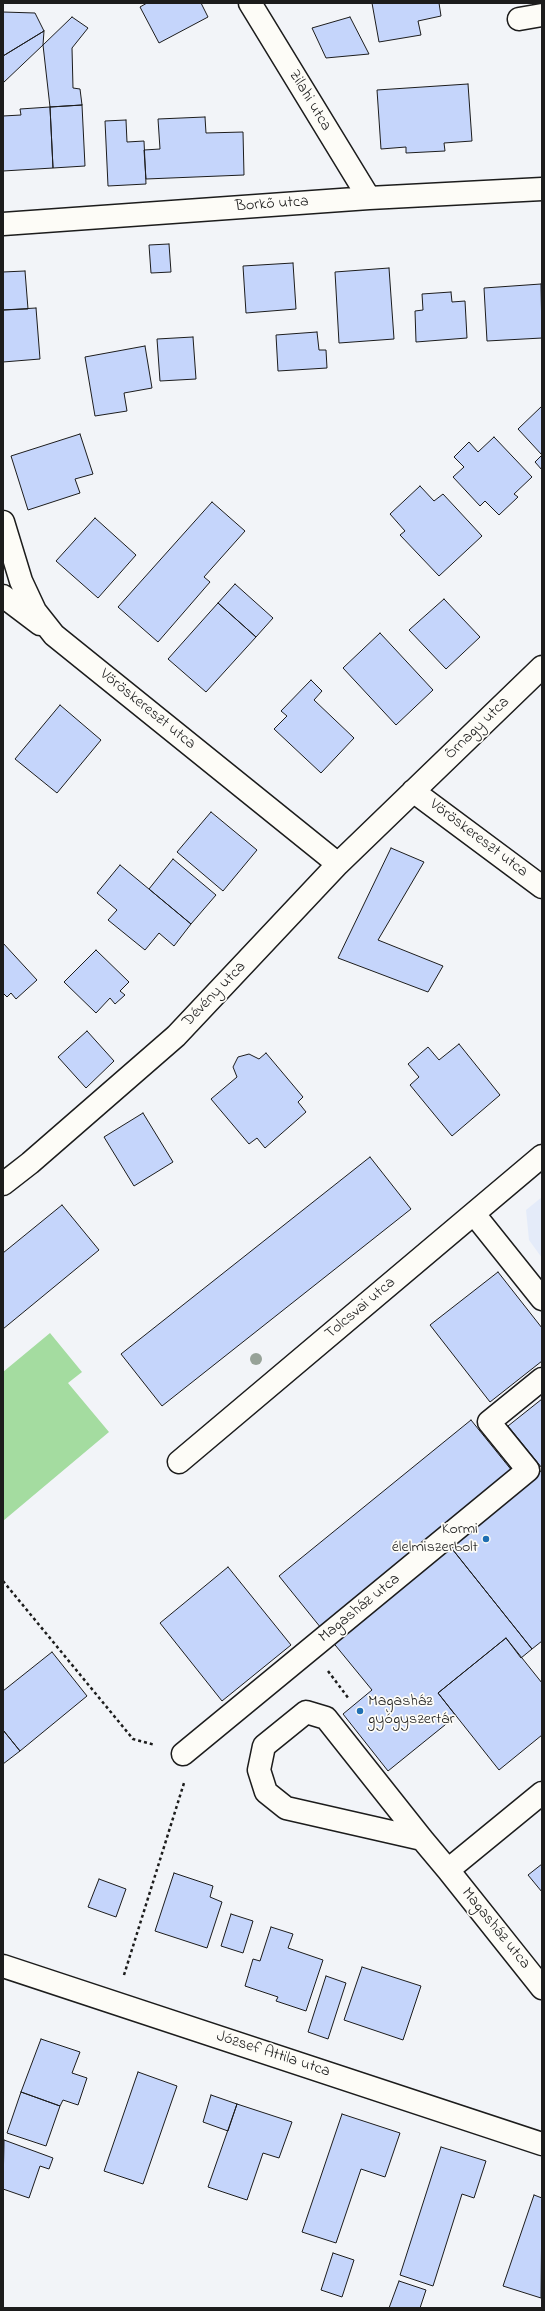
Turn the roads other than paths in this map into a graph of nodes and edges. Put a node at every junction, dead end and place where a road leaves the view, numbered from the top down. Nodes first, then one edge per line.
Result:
1 (250, 3) edge
2 (540, 3) edge
3 (542, 15) edge
4 (519, 19) dead end
5 (542, 189) edge
6 (369, 198) junction
7 (3, 224) edge
8 (3, 522) edge
9 (3, 596) edge
10 (54, 635) junction
11 (542, 667) edge
12 (413, 791) junction
13 (338, 864) junction
14 (542, 887) edge
15 (542, 1156) edge
16 (3, 1184) edge
17 (474, 1214) junction
18 (542, 1299) edge
19 (542, 1379) edge
20 (179, 1462) dead end
21 (183, 1754) road end
22 (542, 1793) edge
23 (422, 1839) junction
24 (448, 1870) junction
25 (3, 1966) edge
26 (542, 1988) edge
27 (542, 2144) edge

1 - 6 street, Zilahi utca
2 - 3 street
3 - 4 street
5 - 6 street, Borkő utca
6 - 7 street, Borkő utca
8 - 10 street, Vöröskereszt utca
9 - 10 street
10 - 13 street, Vöröskereszt utca
11 - 12 street, Őrnagy utca
12 - 13 street, Dévény utca
12 - 14 street, Vöröskereszt utca
13 - 16 street, Dévény utca
15 - 17 street, Tolcsvai utca
17 - 18 street
17 - 20 street, Tolcsvai utca
19 - 21 street, Magasház utca
22 - 24 street
23 - 23 street, Magasház utca
23 - 24 street, Magasház utca
24 - 26 street, Magasház utca
25 - 27 street, József Attila utca

